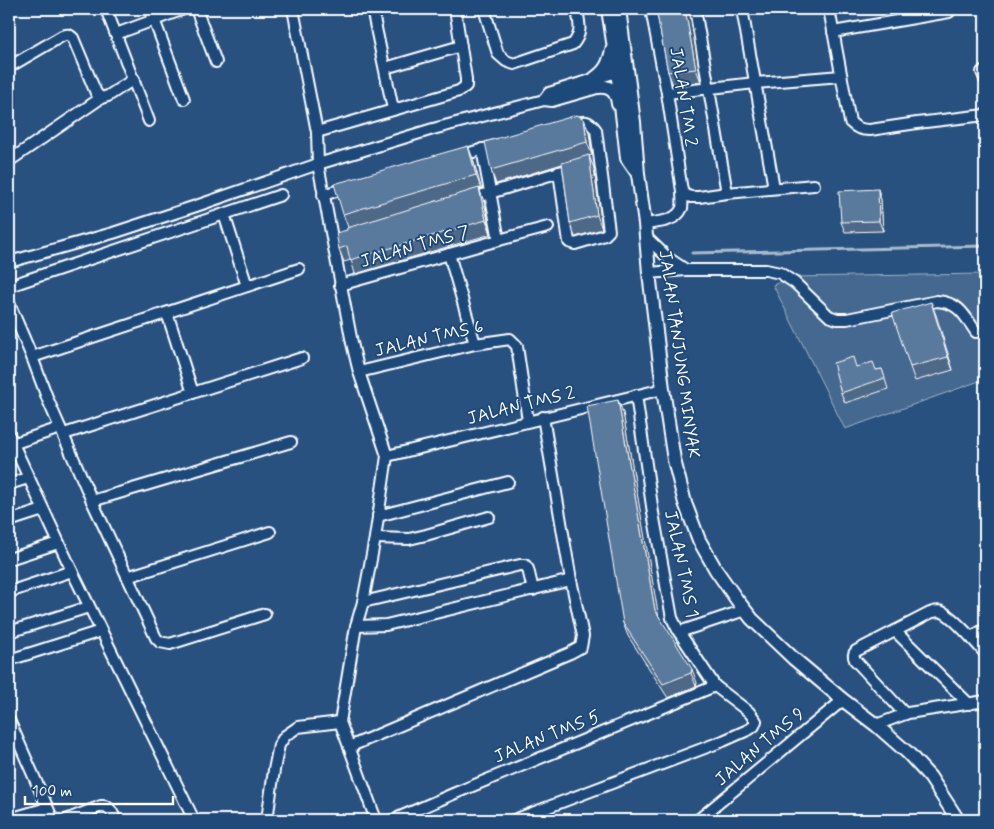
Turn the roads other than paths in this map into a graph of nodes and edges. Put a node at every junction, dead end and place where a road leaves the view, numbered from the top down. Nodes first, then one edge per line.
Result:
1 (106, 9) edge
2 (150, 9) edge
3 (184, 9) edge
4 (196, 9) edge
5 (293, 9) edge
6 (372, 9) edge
7 (454, 9) edge
8 (484, 9) edge
9 (577, 9) edge
10 (608, 9) edge
11 (619, 9) edge
12 (651, 9) edge
13 (695, 9) edge
14 (742, 9) edge
15 (829, 9) edge
16 (951, 9) edge
17 (154, 20) junction
18 (833, 32) junction
19 (116, 34) junction
20 (614, 45) junction
21 (460, 46) junction
22 (216, 62) dead end
23 (9, 67) edge
24 (385, 68) junction
25 (623, 76) junction
26 (841, 76) junction
27 (134, 79) junction
28 (596, 83) junction
29 (755, 83) junction
30 (708, 88) junction
31 (667, 93) junction
32 (101, 98) junction
33 (184, 99) dead end
34 (393, 109) junction
35 (985, 115) edge
36 (150, 121) dead end
37 (564, 126) edge
38 (624, 128) junction
39 (317, 132) junction
40 (511, 141) edge
41 (482, 149) junction
42 (445, 160) edge
43 (9, 161) edge
44 (318, 164) junction
45 (575, 167) edge
46 (559, 172) junction
47 (638, 174) junction
48 (361, 184) edge
49 (814, 185) dead end
50 (774, 188) junction
51 (682, 191) junction
52 (490, 193) junction
53 (727, 193) junction
54 (323, 195) junction
55 (282, 196) dead end
56 (462, 202) edge
57 (224, 214) junction
58 (645, 224) junction
59 (548, 227) dead end
60 (646, 237) junction
61 (499, 240) junction
62 (449, 254) junction
63 (9, 262) edge
64 (299, 269) dead end
65 (686, 270) junction
66 (649, 273) junction
67 (9, 286) edge
68 (247, 286) junction
69 (340, 286) junction
70 (9, 303) edge
71 (167, 313) junction
72 (976, 332) dead end
73 (475, 344) junction
74 (32, 357) junction
75 (302, 358) dead end
76 (359, 372) junction
77 (662, 389) junction
78 (193, 392) junction
79 (636, 395) junction
80 (543, 418) junction
81 (528, 421) junction
82 (62, 431) junction
83 (12, 441) edge
84 (291, 442) dead end
85 (387, 456) junction
86 (28, 478) junction
87 (508, 482) dead end
88 (9, 484) edge
89 (92, 501) junction
90 (43, 510) junction
91 (378, 516) junction
92 (489, 517) dead end
93 (9, 521) edge
94 (270, 532) dead end
95 (375, 538) junction
96 (58, 543) junction
97 (9, 559) edge
98 (72, 571) junction
99 (127, 577) junction
100 (571, 580) junction
101 (533, 590) junction
102 (9, 592) edge
103 (363, 602) junction
104 (89, 606) junction
105 (745, 610) junction
106 (265, 614) dead end
107 (356, 626) junction
108 (985, 629) edge
109 (101, 630) junction
110 (894, 631) junction
111 (9, 632) edge
112 (679, 632) junction
113 (971, 637) junction
114 (985, 653) edge
115 (9, 660) edge
116 (715, 686) junction
117 (843, 700) junction
118 (985, 701) edge
119 (970, 704) junction
120 (905, 714) junction
121 (9, 720) edge
122 (340, 722) junction
123 (876, 725) junction
124 (12, 734) edge
125 (349, 747) junction
126 (47, 808) junction
127 (9, 819) edge
128 (375, 819) edge
129 (53, 820) edge
130 (66, 820) edge
131 (116, 820) edge
132 (194, 820) edge
133 (267, 820) edge
134 (393, 820) edge
135 (514, 820) edge
136 (698, 820) edge
137 (958, 820) edge

1 - 19 street
2 - 17 street
3 - 17 street
4 - 22 street
5 - 39 street
6 - 24 street
7 - 21 street
8 - 9 street
10 - 20 main road, JALAN TANJUNG MINYAK
11 - 25 main road, JALAN TANJUNG MINYAK
12 - 31 street, JALAN TM 2
13 - 30 street
14 - 29 street
15 - 18 street
16 - 18 street
17 - 19 street
17 - 33 street
18 - 26 street
19 - 27 street
20 - 25 main road, JALAN TANJUNG MINYAK
20 - 28 main road
21 - 24 street
21 - 34 street
23 - 32 street
24 - 34 street
25 - 28 street
25 - 38 main road, JALAN TANJUNG MINYAK
25 - 47 main road, JALAN TANJUNG MINYAK
26 - 29 street
26 - 35 street
27 - 32 street
27 - 36 street
28 - 38 main road
28 - 44 street
29 - 30 street
29 - 50 street
30 - 31 street
30 - 53 street
31 - 51 street, JALAN TM 2
32 - 43 street
34 - 39 street
37 - 46 street
38 - 47 main road, JALAN TANJUNG MINYAK
39 - 44 street
40 - 41 street
41 - 42 street
41 - 52 street
44 - 54 street
44 - 63 street
45 - 46 street
46 - 52 street
47 - 58 main road, JALAN TANJUNG MINYAK
48 - 54 street
49 - 50 street
50 - 53 street
51 - 53 street
51 - 58 street
52 - 56 street
52 - 61 street
54 - 69 street
55 - 57 street
57 - 67 street
57 - 68 street
58 - 60 main road, JALAN TANJUNG MINYAK
59 - 61 street, JALAN TMS 7
60 - 65 street
60 - 66 main road, JALAN TANJUNG MINYAK
61 - 62 street, JALAN TMS 7
62 - 69 street, JALAN TMS 7
62 - 73 street
64 - 68 street
65 - 66 street
65 - 72 street
66 - 77 main road, JALAN TANJUNG MINYAK
68 - 71 street
69 - 76 street
70 - 74 street
71 - 74 street
71 - 78 street
73 - 76 street, JALAN TMS 6
73 - 81 street, JALAN TMS 6
74 - 82 street
75 - 78 street
76 - 85 street
77 - 79 street, JALAN TMS 2
77 - 105 main road, JALAN TANJUNG MINYAK
78 - 82 street
79 - 80 street, JALAN TMS 2
79 - 112 street, JALAN TMS 1
80 - 81 street, JALAN TMS 2
80 - 100 street
81 - 85 street, JALAN TMS 2
82 - 83 street
82 - 89 street
83 - 86 street
84 - 89 street
85 - 91 street
86 - 88 street
86 - 90 street
87 - 91 street
89 - 99 street
90 - 93 street
90 - 96 street
91 - 95 street
92 - 95 street
94 - 99 street
95 - 103 street
96 - 97 street
96 - 98 street
98 - 102 street
98 - 104 street
99 - 106 street
100 - 101 street
100 - 125 street
101 - 103 street
101 - 107 street
103 - 107 street
104 - 109 street
104 - 111 street
105 - 112 street
105 - 117 main road, JALAN TANJUNG MINYAK
107 - 122 street
108 - 113 street
109 - 115 street
109 - 132 street
110 - 113 street
110 - 119 street
110 - 120 street
112 - 116 street, JALAN TMS 1
113 - 114 street
116 - 134 street, JALAN TMS 5
116 - 135 street, JALAN TMS 1
117 - 123 main road, JALAN TANJUNG MINYAK
117 - 136 street, JALAN TMS 9
118 - 119 street
119 - 120 street
120 - 123 street
121 - 124 street
122 - 125 street
122 - 133 street
123 - 137 main road, JALAN TANJUNG MINYAK
124 - 126 street
125 - 128 street
126 - 127 street
126 - 129 street
130 - 131 street

